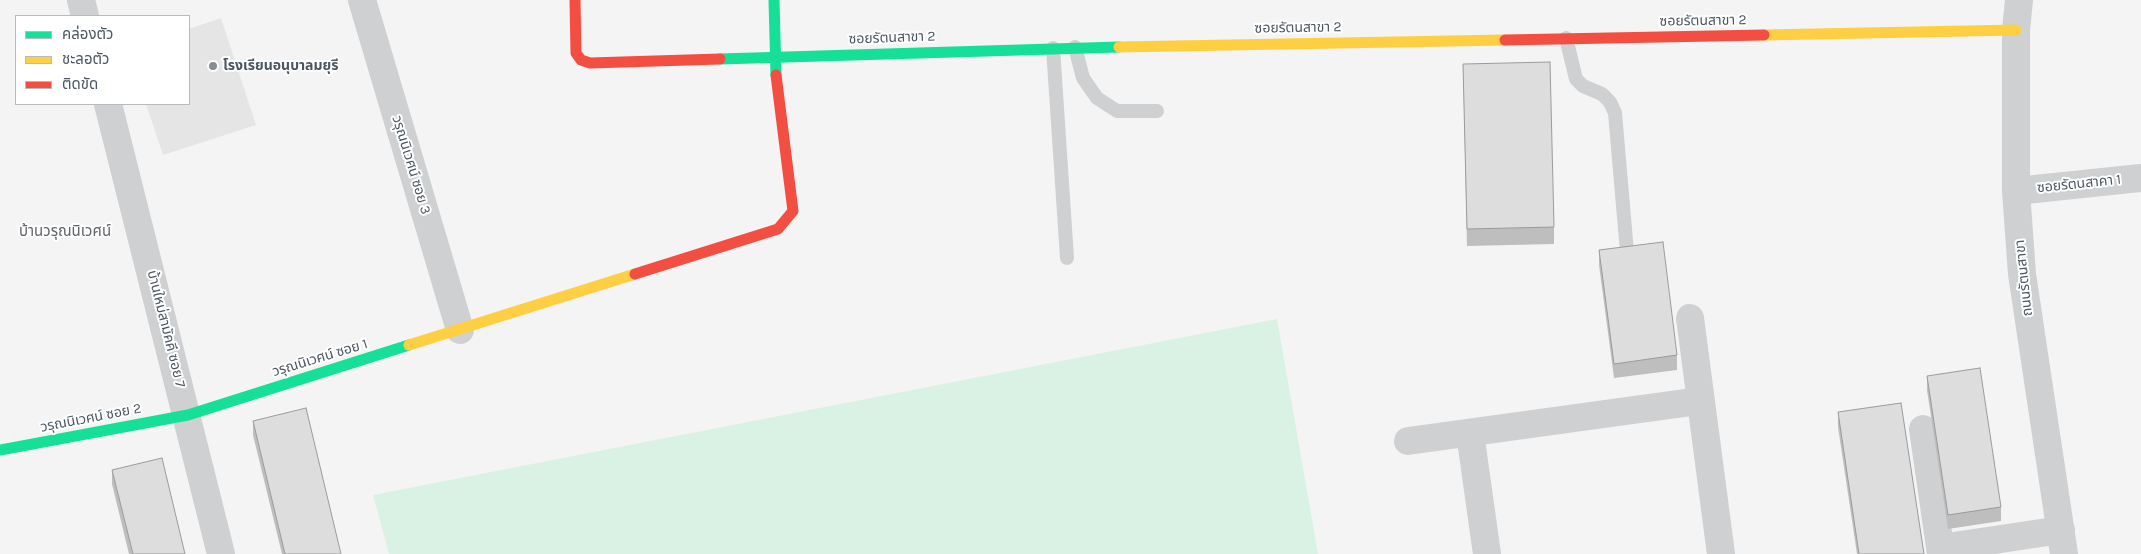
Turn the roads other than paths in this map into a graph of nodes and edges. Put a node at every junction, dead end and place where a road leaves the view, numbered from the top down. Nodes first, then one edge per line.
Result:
1 (81, 0) edge
2 (362, 0) edge
3 (575, 0) edge
4 (774, 0) edge
5 (2019, 0) edge
6 (85, 15) edge
7 (2016, 30) junction
8 (1566, 38) junction
9 (1075, 47) junction
10 (1053, 48) junction
11 (774, 58) junction
12 (108, 105) edge
13 (1157, 110) dead end
14 (2141, 178) edge
15 (2016, 190) junction
16 (1627, 252) edge
17 (1067, 258) dead end
18 (1690, 318) dead end
19 (460, 330) junction
20 (1699, 401) junction
21 (188, 414) junction
22 (1923, 429) dead end
23 (1470, 433) junction
24 (1408, 441) dead end
25 (0, 450) edge
26 (2062, 542) edge
27 (1940, 551) edge
28 (221, 554) edge
29 (1487, 554) edge
30 (1721, 554) edge

1 - 6 street
2 - 19 street, วรุณนิเวศน์ ซอย 3
3 - 11 street, ซอยรัตนสาขา 2
4 - 11 street, วรุณนิเวศน์ ซอย 1
5 - 7 street, ถนนรัตนสาขา
7 - 8 street, ซอยรัตนสาขา 2
7 - 15 street, ถนนรัตนสาขา
8 - 9 street, ซอยรัตนสาขา 2
8 - 16 lane
9 - 10 street, ซอยรัตนสาขา 2
9 - 13 lane
10 - 11 street, ซอยรัตนสาขา 2
10 - 17 lane
11 - 19 street, วรุณนิเวศน์ ซอย 1
12 - 21 street, บ้านใหม่สามัคคี ซอย 7
14 - 15 street, ซอยรัตนสาคา 1
15 - 26 street, ถนนรัตนสาขา
18 - 20 street
19 - 21 street, วรุณนิเวศน์ ซอย 1
20 - 23 street
20 - 30 street
21 - 25 street, วรุณนิเวศน์ ซอย 2
21 - 28 street, บ้านใหม่สามัคคี ซอย 7
22 - 27 street
23 - 24 street
23 - 29 street
26 - 27 street

